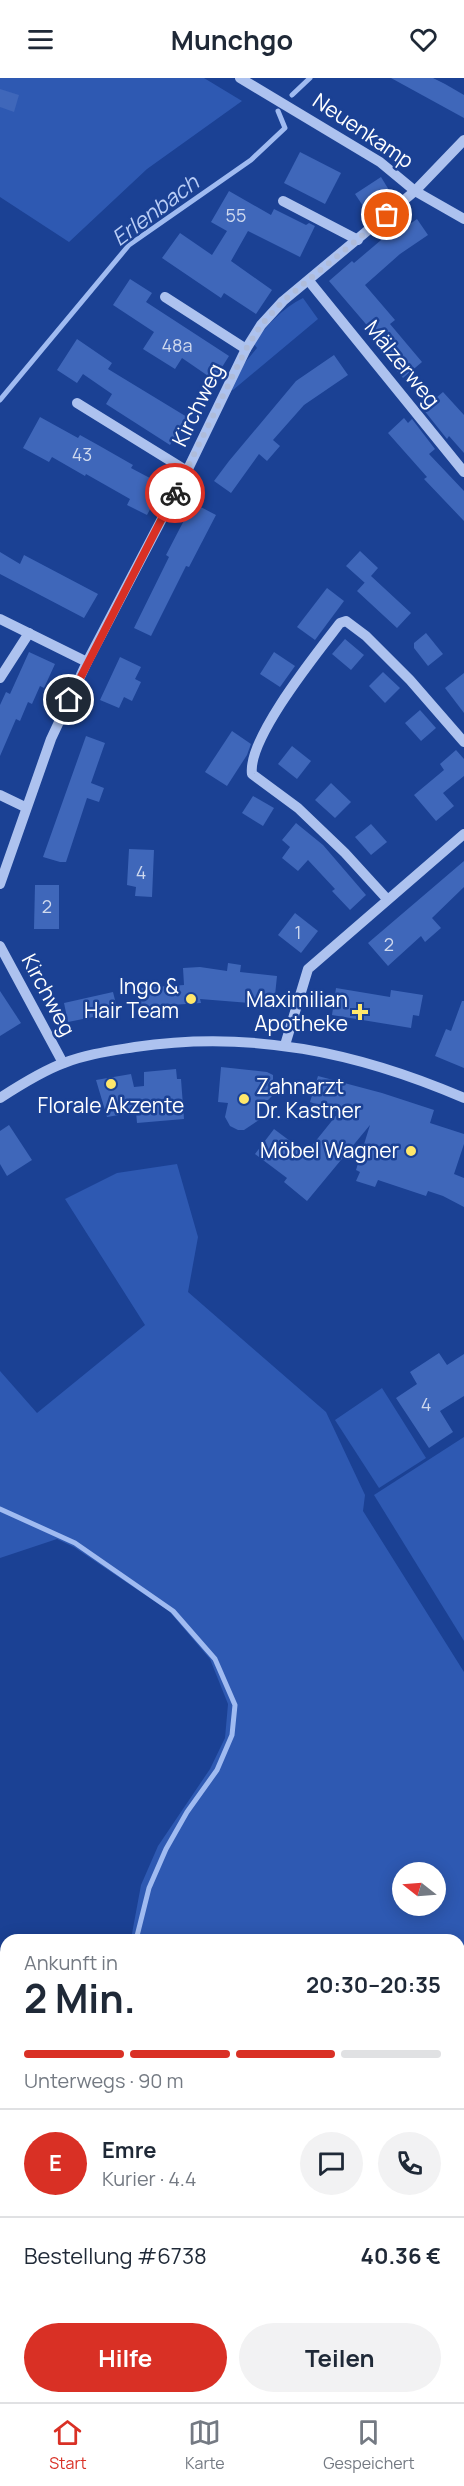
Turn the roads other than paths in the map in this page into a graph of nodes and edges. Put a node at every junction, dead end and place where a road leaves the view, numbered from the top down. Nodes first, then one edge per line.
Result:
1 (240, 78) edge
2 (464, 140) edge
3 (415, 191) junction
4 (283, 201) dead end
5 (464, 219) edge
6 (358, 240) junction
7 (309, 281) junction
8 (165, 297) dead end
9 (246, 349) junction
10 (77, 403) dead end
11 (187, 471) junction
12 (464, 472) edge
13 (0, 619) edge
14 (29, 633) junction
15 (87, 662) junction
16 (0, 678) edge
17 (464, 742) edge
18 (0, 795) edge
19 (25, 807) junction
20 (464, 834) edge
21 (0, 884) edge
22 (387, 899) junction
23 (0, 946) edge
24 (285, 1045) junction
25 (63, 1063) junction
26 (0, 1098) edge
27 (464, 1098) edge

1 - 3 street, Neuenkamp
2 - 3 street, Kirchweg
3 - 5 street, Neuenkamp
3 - 6 street, Kirchweg
4 - 6 street
6 - 7 street, Kirchweg
7 - 9 street, Kirchweg
7 - 12 street, Mälzerweg
8 - 9 street
9 - 11 street, Kirchweg
10 - 11 street
11 - 15 street, Kirchweg
13 - 14 street
14 - 15 street
14 - 16 street
15 - 19 street, Kirchweg
17 - 22 street
18 - 19 street
19 - 21 street, Kirchweg
20 - 22 street
22 - 24 street
23 - 25 street, Kirchweg
24 - 25 street
24 - 27 street
25 - 26 street

